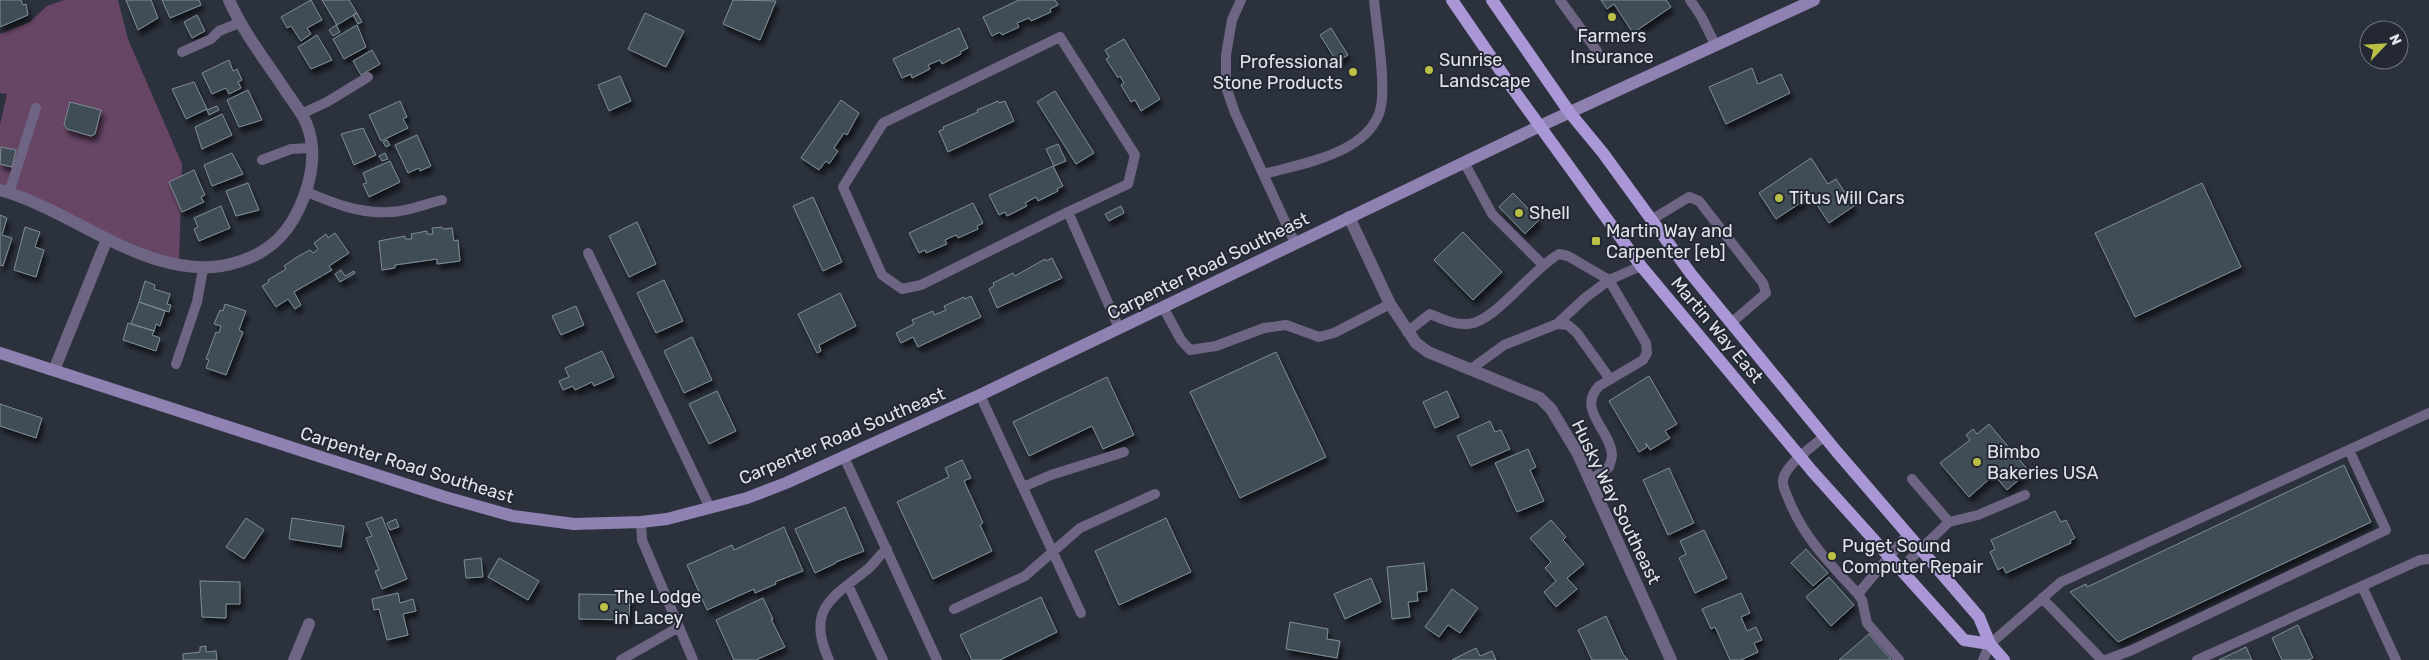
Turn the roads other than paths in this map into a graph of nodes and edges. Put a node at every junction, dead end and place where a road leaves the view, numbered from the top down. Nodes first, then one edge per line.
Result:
1 (229, 0) edge
2 (1242, 0) edge
3 (1374, 0) edge
4 (1452, 0) edge
5 (1560, 0) edge
6 (1690, 0) edge
7 (1814, 0) edge
8 (1494, 1) edge
9 (239, 23) junction
10 (1716, 46) junction
11 (1597, 51) dead end
12 (182, 52) dead end
13 (368, 78) dead end
14 (36, 108) dead end
15 (1570, 113) junction
16 (301, 114) junction
17 (1540, 126) junction
18 (310, 148) junction
19 (262, 160) dead end
20 (1464, 162) junction
21 (1264, 174) junction
22 (5, 191) edge
23 (307, 192) junction
24 (442, 200) dead end
25 (1068, 212) junction
26 (1349, 217) junction
27 (1651, 220) junction
28 (107, 239) junction
29 (1295, 243) junction
30 (588, 253) dead end
31 (1543, 265) junction
32 (1641, 266) junction
33 (203, 269) junction
34 (1609, 280) junction
35 (1390, 304) junction
36 (1164, 306) junction
37 (1731, 322) junction
38 (1557, 324) junction
39 (1119, 328) junction
40 (1408, 332) junction
41 (0, 353) edge
42 (176, 364) dead end
43 (1471, 369) junction
44 (54, 370) junction
45 (1610, 379) junction
46 (980, 395) junction
47 (2429, 413) edge
48 (1825, 436) junction
49 (2349, 450) junction
50 (1124, 452) dead end
51 (844, 457) junction
52 (1800, 457) junction
53 (1912, 479) dead end
54 (1590, 480) junction
55 (1023, 487) junction
56 (1156, 494) dead end
57 (2025, 495) dead end
58 (710, 508) junction
59 (641, 522) junction
60 (1949, 522) junction
61 (1908, 534) junction
62 (1920, 549) junction
63 (886, 550) junction
64 (1053, 554) junction
65 (1888, 556) junction
66 (2429, 559) edge
67 (1900, 569) junction
68 (848, 585) junction
69 (2362, 586) junction
70 (1858, 594) junction
71 (2042, 598) junction
72 (954, 609) dead end
73 (1081, 613) dead end
74 (309, 624) dead end
75 (678, 627) junction
76 (1990, 644) junction
77 (294, 660) edge
78 (620, 660) edge
79 (693, 660) edge
80 (829, 660) edge
81 (883, 660) edge
82 (938, 660) edge
83 (1671, 660) edge
84 (1899, 660) edge
85 (1983, 660) edge
86 (2004, 660) edge
87 (2104, 660) edge
88 (2197, 660) edge
89 (2396, 660) edge

1 - 9 street
2 - 21 lane
3 - 21 lane
4 - 17 main road, Martin Way East
5 - 11 lane
6 - 10 lane
7 - 10 main road, Carpenter Road Southeast
8 - 15 main road, Martin Way East
9 - 12 lane
9 - 16 street
10 - 15 main road, Carpenter Road Southeast
13 - 16 lane
14 - 22 lane
15 - 17 main road, Carpenter Road Southeast
15 - 27 main road, Martin Way East
16 - 18 street
17 - 20 main road, Carpenter Road Southeast
17 - 32 main road, Martin Way East
18 - 19 lane
18 - 23 street
20 - 26 main road, Carpenter Road Southeast
20 - 31 lane
21 - 29 lane
22 - 28 street
23 - 24 lane
23 - 33 street
25 - 25 lane
25 - 39 lane
26 - 29 main road, Carpenter Road Southeast
26 - 35 street, Husky Way Southeast
27 - 37 main road, Martin Way East
27 - 37 lane
28 - 33 street
28 - 44 street
29 - 36 main road, Carpenter Road Southeast
30 - 58 lane
31 - 34 lane
31 - 40 lane
32 - 34 lane
32 - 52 main road, Martin Way East
33 - 42 lane
34 - 38 lane
34 - 45 lane
35 - 36 lane
35 - 40 street, Husky Way Southeast
36 - 39 main road, Carpenter Road Southeast
37 - 48 main road, Martin Way East
38 - 43 lane
38 - 45 lane
39 - 46 main road, Carpenter Road Southeast
40 - 43 street, Husky Way Southeast
41 - 44 main road, Carpenter Road Southeast
43 - 54 street, Husky Way Southeast
44 - 59 main road, Carpenter Road Southeast
45 - 54 lane
46 - 51 main road, Carpenter Road Southeast
46 - 55 lane
47 - 49 lane
48 - 52 lane
48 - 61 main road, Martin Way East
49 - 71 lane
49 - 87 lane
50 - 55 lane
51 - 58 main road, Carpenter Road Southeast
51 - 63 lane
52 - 65 main road, Martin Way East
52 - 70 lane
53 - 60 lane
54 - 83 street, Husky Way Southeast
55 - 64 lane
56 - 64 lane
57 - 60 lane
58 - 59 main road, Carpenter Road Southeast
59 - 75 lane
60 - 62 lane
61 - 62 main road, Martin Way East
61 - 65 lane
62 - 67 lane
62 - 76 main road, Martin Way East
63 - 68 lane
63 - 82 lane
64 - 72 lane
64 - 73 lane
65 - 67 main road, Martin Way East
65 - 70 lane
66 - 69 lane
67 - 76 main road, Martin Way East
68 - 80 lane
68 - 81 lane
69 - 88 lane
69 - 89 lane
70 - 84 lane
71 - 76 lane
71 - 87 lane
74 - 77 street
75 - 78 lane
75 - 79 lane
76 - 85 lane
76 - 86 main road, Martin Way East

